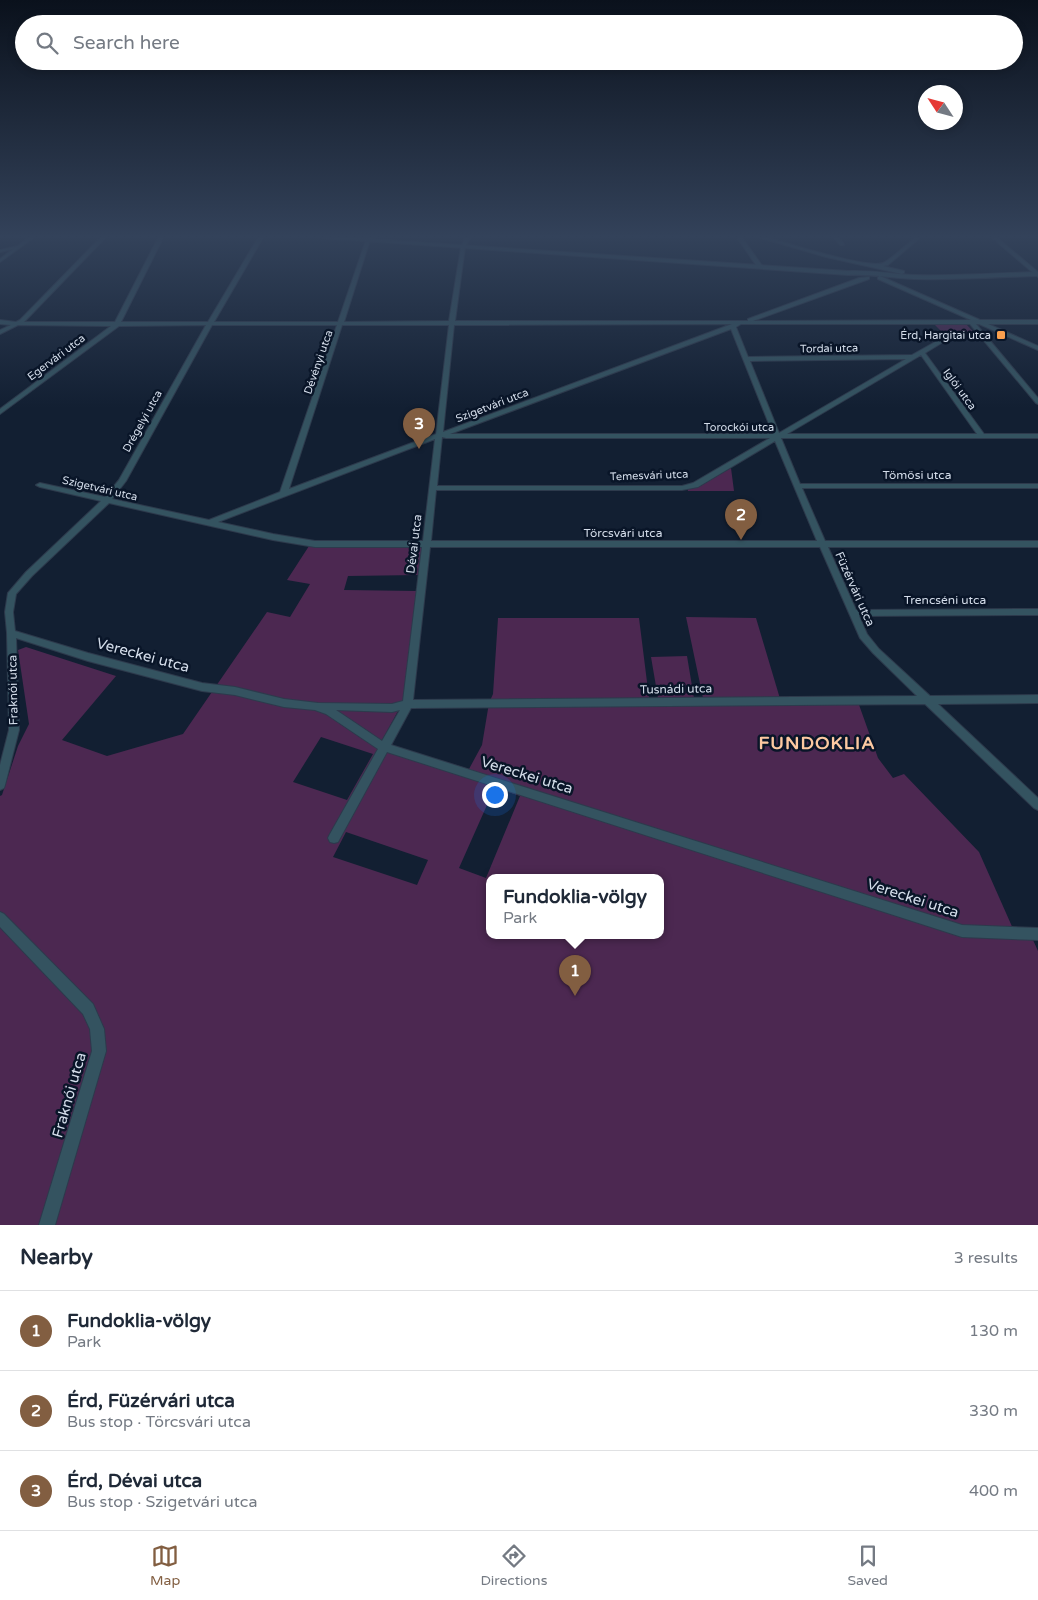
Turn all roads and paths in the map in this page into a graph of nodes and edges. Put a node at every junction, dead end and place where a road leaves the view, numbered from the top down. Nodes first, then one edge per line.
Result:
1 (48, 293) edge
2 (133, 293) edge
3 (228, 293) edge
4 (350, 293) edge
5 (456, 293) edge
6 (819, 293) edge
7 (915, 293) edge
8 (0, 322) edge
9 (452, 322) junction
10 (743, 322) junction
11 (972, 322) junction
12 (979, 322) junction
13 (1038, 322) edge
14 (339, 323) junction
15 (18, 324) junction
16 (117, 324) junction
17 (210, 324) junction
18 (733, 326) junction
19 (0, 332) edge
20 (946, 338) dead end
21 (1038, 348) edge
22 (922, 352) junction
23 (913, 357) junction
24 (746, 359) junction
25 (1038, 402) edge
26 (0, 412) edge
27 (440, 436) junction
28 (1038, 436) edge
29 (778, 437) junction
30 (983, 437) junction
31 (40, 485) dead end
32 (797, 486) junction
33 (1038, 486) edge
34 (434, 488) junction
35 (284, 495) junction
36 (106, 501) junction
37 (211, 522) junction
38 (1038, 544) edge
39 (426, 545) junction
40 (822, 545) junction
41 (12, 593) joint
42 (1038, 612) edge
43 (852, 613) junction
44 (11, 633) junction
45 (927, 699) junction
46 (1038, 699) edge
47 (408, 704) junction
48 (315, 706) junction
49 (384, 747) junction
50 (0, 786) edge
51 (1038, 804) edge
52 (334, 838) dead end
53 (0, 918) edge
54 (1038, 934) edge
55 (47, 1225) edge

1 - 15 street
2 - 16 street, Egervári utca
3 - 17 street, Drégelyi utca
4 - 14 street, Dévényi utca
5 - 9 street, Dévai utca
6 - 10 street, Szigetvári utca
7 - 12 street
8 - 15 street
9 - 10 street
9 - 14 street
9 - 27 street, Dévai utca
10 - 11 street
10 - 18 street, Szigetvári utca
11 - 12 street
11 - 25 street
12 - 13 street
12 - 21 street
14 - 17 street
14 - 35 street, Dévényi utca
15 - 16 street
15 - 19 street
16 - 17 street
16 - 26 street, Egervári utca
17 - 36 street, Drégelyi utca
18 - 24 street, Füzérvári utca
18 - 27 street, Szigetvári utca
20 - 22 street, Temesvári utca
22 - 23 street, Temesvári utca
22 - 30 street, Iglói utca
23 - 24 street, Tordai utca
23 - 29 street, Temesvári utca
24 - 29 street, Füzérvári utca
27 - 29 street, Torockói utca
27 - 34 street, Dévai utca
27 - 35 street, Szigetvári utca
28 - 30 street, Torockói utca
29 - 30 street, Torockói utca
29 - 32 street, Füzérvári utca
29 - 34 street, Temesvári utca
31 - 36 street, Szigetvári utca
32 - 33 street, Tömösi utca
32 - 40 street, Füzérvári utca
34 - 39 street, Dévai utca
35 - 37 street, Szigetvári utca
36 - 37 street, Szigetvári utca
36 - 41 street, Drégelyi utca
37 - 39 street, Törcsvári utca
38 - 40 street, Törcsvári utca
39 - 40 street, Törcsvári utca
39 - 47 street, Dévai utca
40 - 43 street, Füzérvári utca
41 - 44 street, Fraknói utca
42 - 43 street, Trencséni utca
43 - 45 street, Füzérvári utca
44 - 48 street, Vereckei utca
44 - 50 street, Fraknói utca
45 - 46 street, Tusnádi utca
45 - 47 street, Tusnádi utca
45 - 51 street, Füzérvári utca
47 - 48 street, Tusnádi utca
47 - 49 street, Dévai utca
48 - 49 street, Vereckei utca
49 - 52 street, Dévai utca
49 - 54 street, Vereckei utca
53 - 55 street, Fraknói utca

